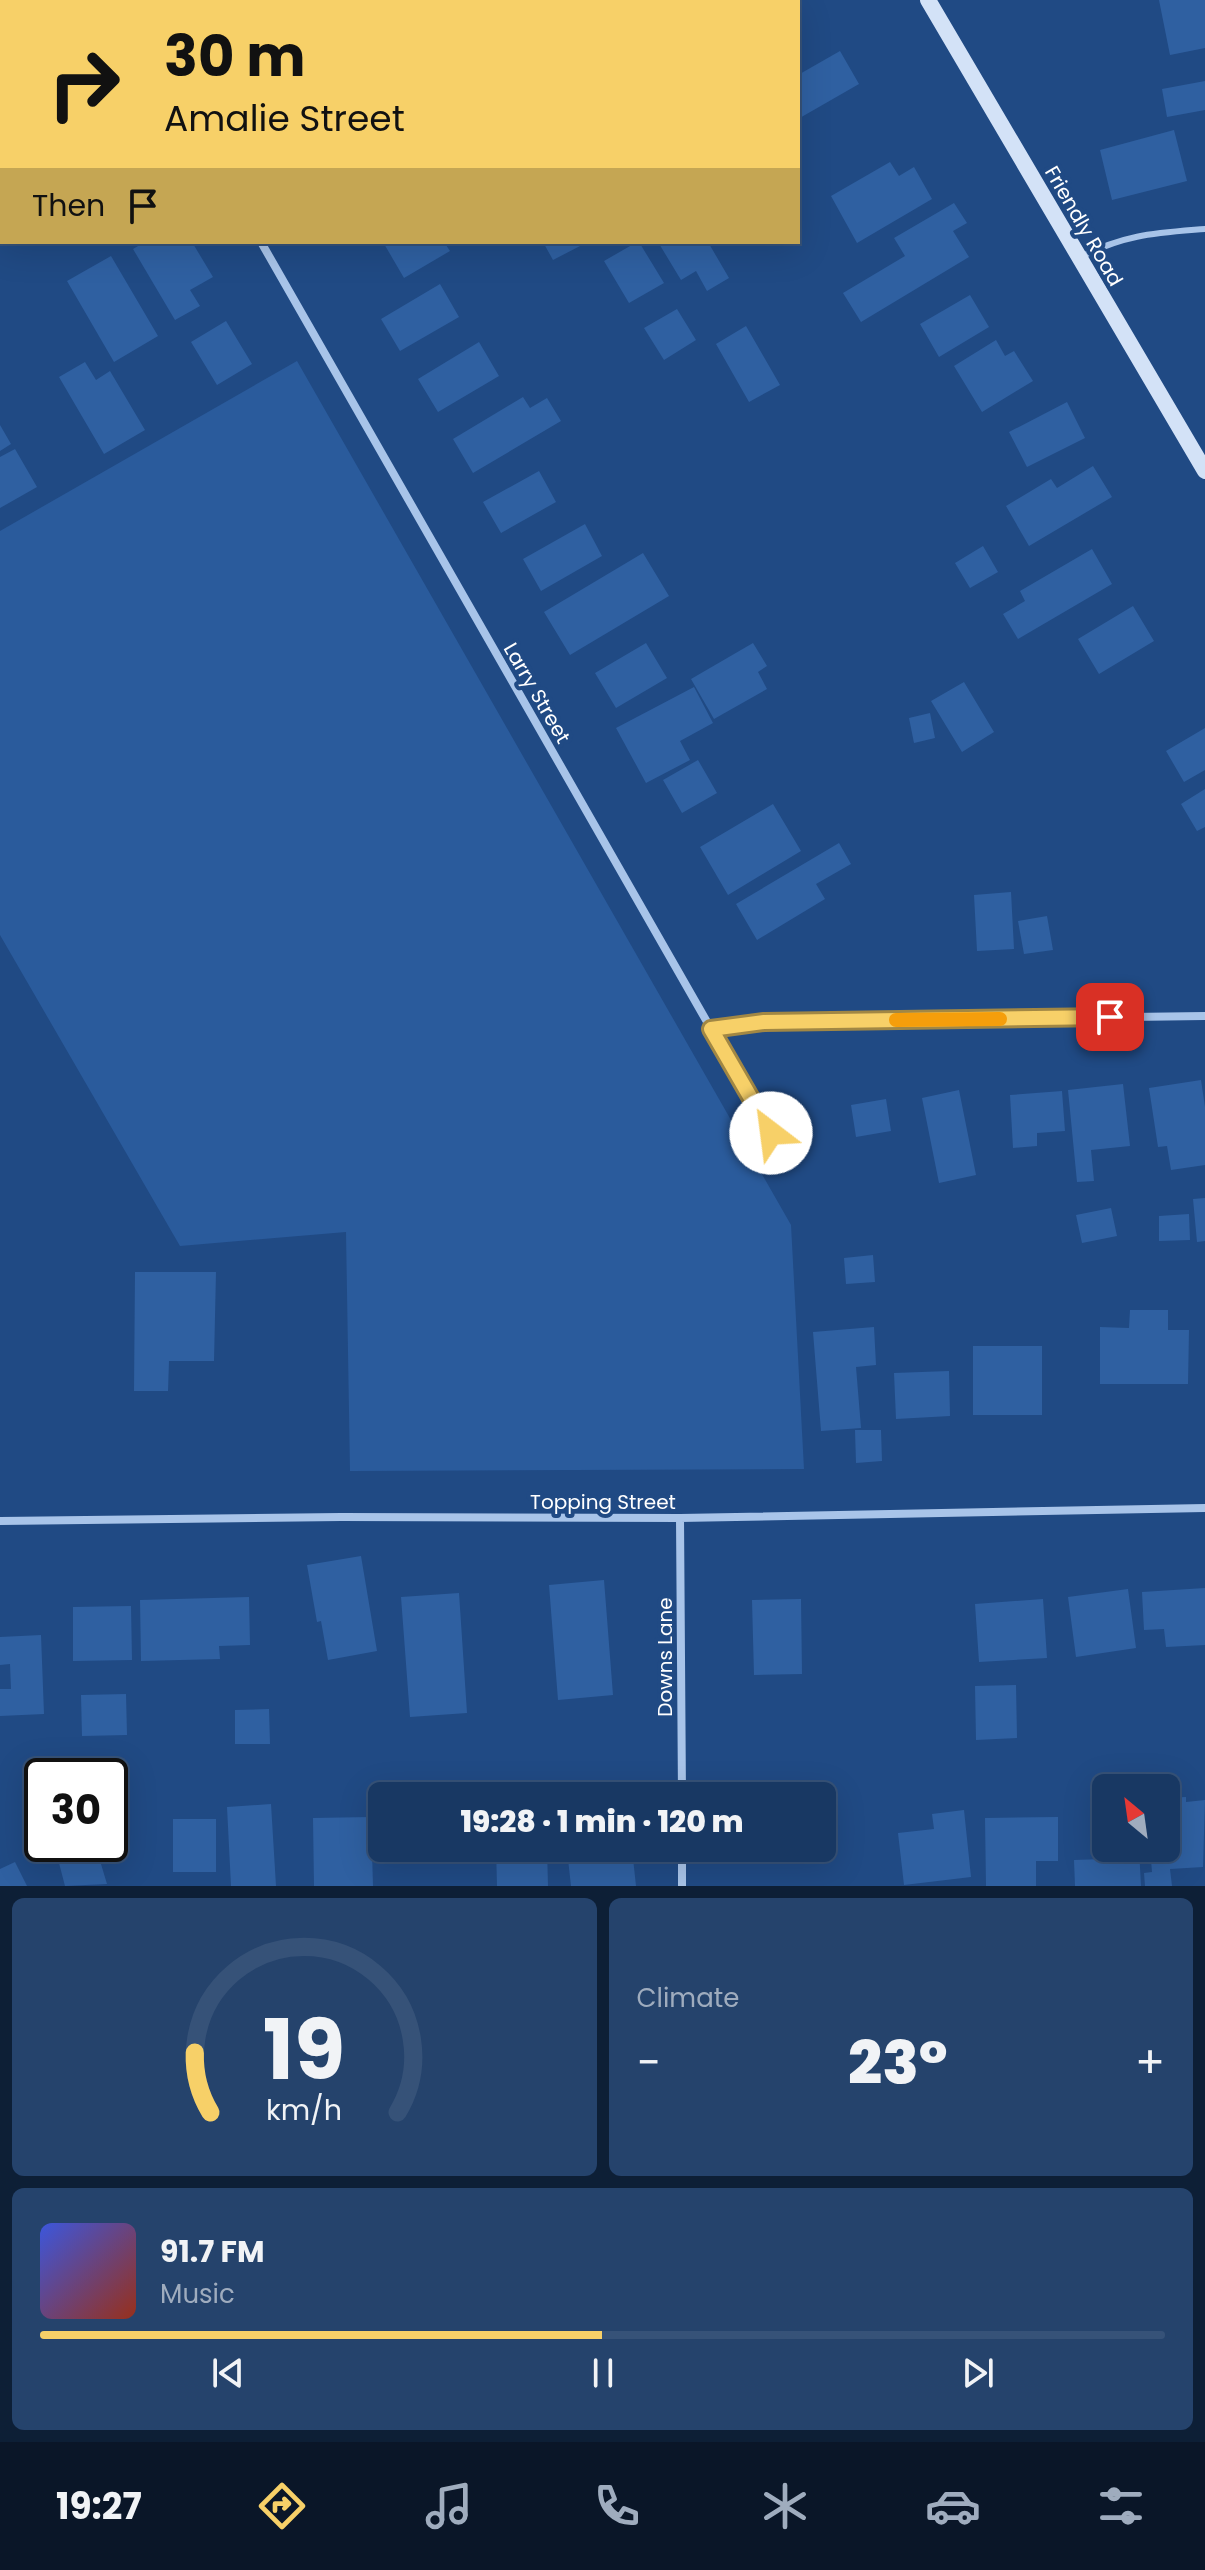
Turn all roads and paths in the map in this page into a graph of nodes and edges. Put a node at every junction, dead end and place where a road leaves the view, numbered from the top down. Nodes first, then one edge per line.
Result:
1 (928, 0) edge
2 (1205, 229) edge
3 (262, 244) edge
4 (1079, 258) junction
5 (1205, 471) edge
6 (1205, 1016) edge
7 (711, 1029) junction
8 (786, 1160) dead end
9 (1205, 1508) edge
10 (680, 1518) junction
11 (0, 1521) edge
12 (682, 1782) edge
13 (682, 1862) edge
14 (682, 1886) edge

1 - 4 street, Friendly Road
2 - 4 lane
3 - 7 street, Larry Street
4 - 5 street, Friendly Road
6 - 7 street
7 - 8 street, Larry Street
9 - 10 street, Topping Street
10 - 11 street, Topping Street
10 - 12 street, Downs Lane
13 - 14 street

